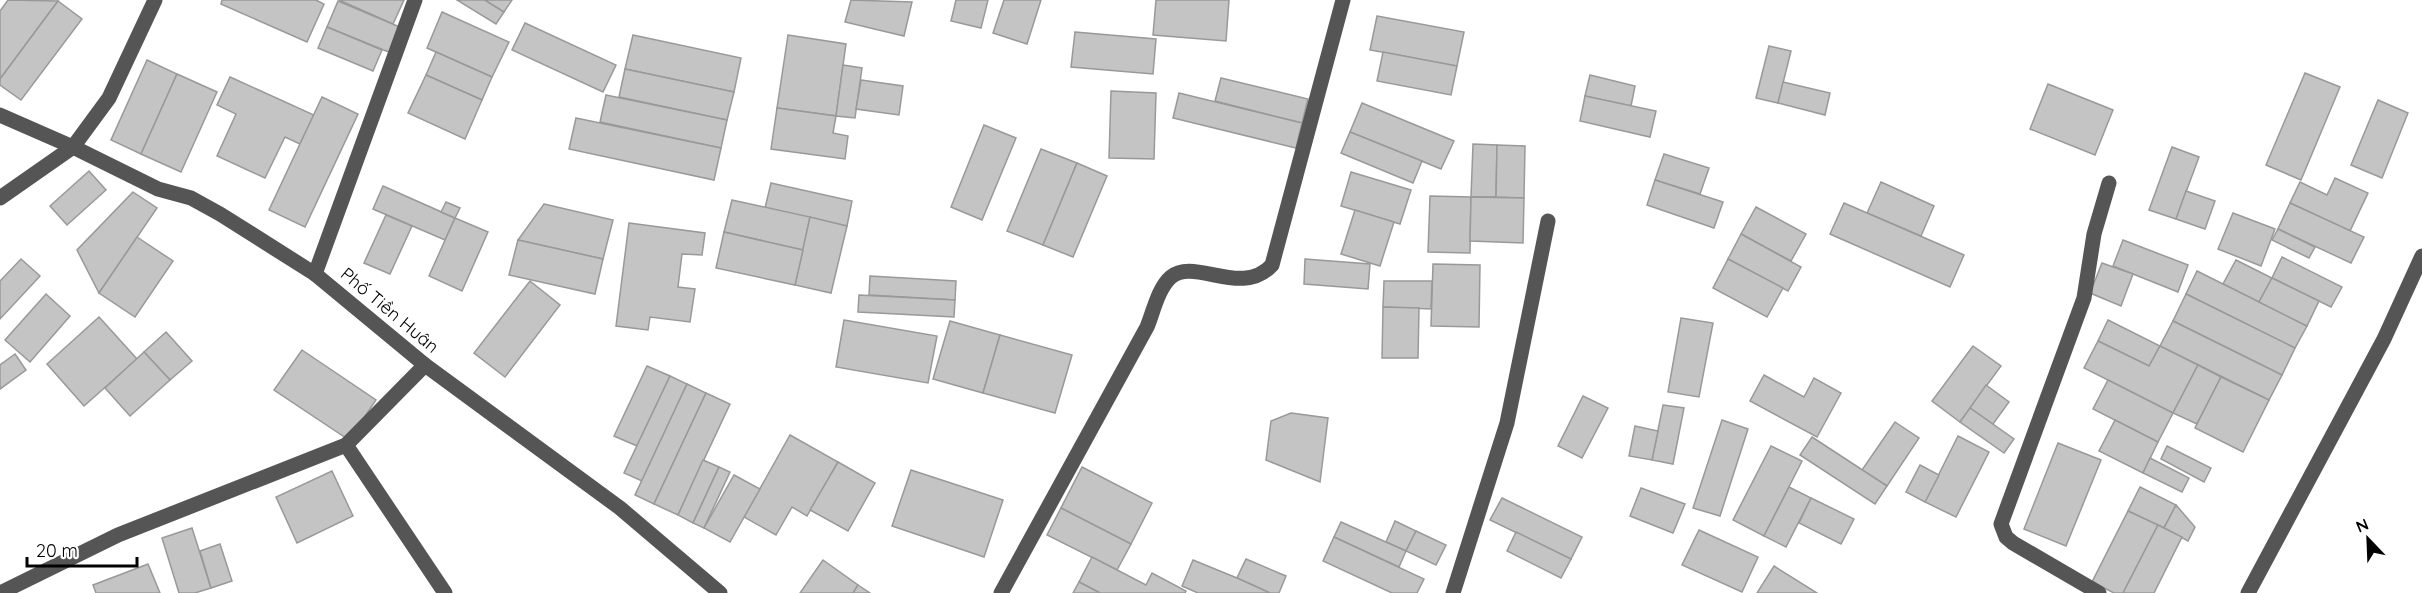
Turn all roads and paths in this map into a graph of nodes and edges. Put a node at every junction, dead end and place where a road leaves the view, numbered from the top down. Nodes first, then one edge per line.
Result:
1 (154, 0) edge
2 (415, 0) edge
3 (1343, 0) edge
4 (0, 115) edge
5 (73, 147) junction
6 (2109, 183) dead end
7 (0, 198) edge
8 (1548, 221) dead end
9 (2422, 256) edge
10 (315, 274) junction
11 (425, 365) junction
12 (346, 445) junction
13 (0, 593) edge
14 (445, 593) edge
15 (720, 593) edge
16 (1001, 593) edge
17 (1454, 593) edge
18 (2099, 593) edge
19 (2248, 593) edge

1 - 5 street
2 - 10 street
3 - 16 street
4 - 5 street, Phố Tiền Huân
5 - 7 street
5 - 10 street, Phố Tiền Huân
6 - 18 street
8 - 17 street
9 - 19 street
10 - 11 street, Phố Tiền Huân
11 - 12 street
11 - 15 street, Phố Tiền Huân
12 - 13 street
12 - 14 street

